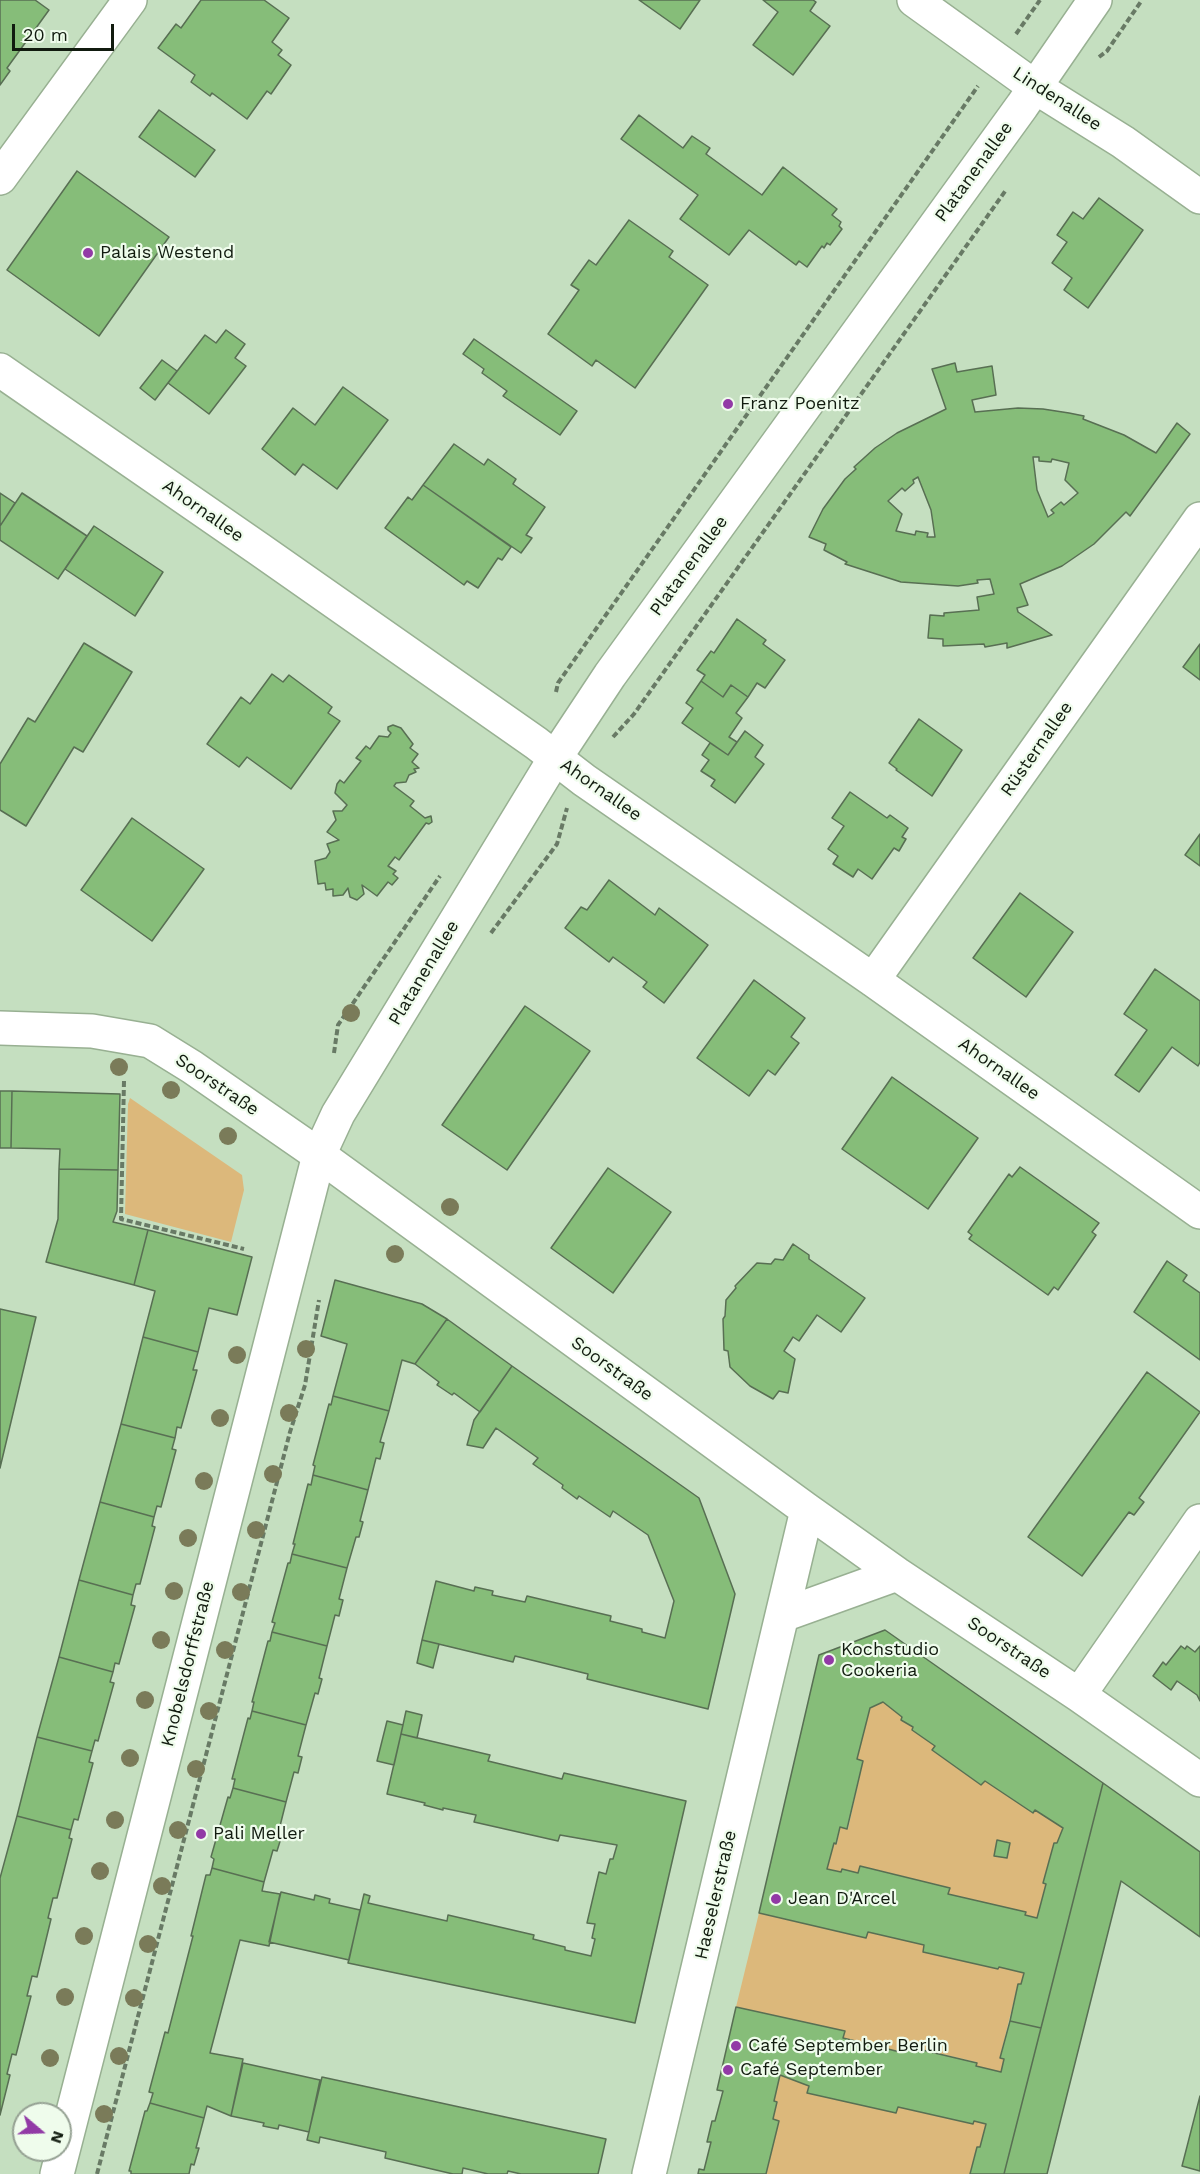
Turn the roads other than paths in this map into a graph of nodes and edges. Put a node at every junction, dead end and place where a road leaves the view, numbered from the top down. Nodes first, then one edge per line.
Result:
1 (130, 0) edge
2 (914, 0) edge
3 (1095, 0) edge
4 (1035, 87) junction
5 (0, 178) edge
6 (1200, 197) edge
7 (0, 370) edge
8 (1200, 519) edge
9 (555, 758) junction
10 (873, 980) junction
11 (0, 1028) edge
12 (319, 1155) junction
13 (1200, 1212) edge
14 (807, 1510) junction
15 (1200, 1521) edge
16 (897, 1574) junction
17 (783, 1615) junction
18 (1079, 1695) junction
19 (1200, 1780) edge
20 (57, 2174) edge
21 (649, 2174) edge

1 - 5 street
2 - 4 street, Lindenallee
3 - 4 street, Platanenallee
4 - 6 street, Lindenallee
4 - 9 street, Platanenallee
7 - 9 street, Ahornallee
8 - 10 street, Rüsternallee
9 - 10 street, Ahornallee
9 - 12 street, Platanenallee
10 - 13 street, Ahornallee
11 - 12 street, Soorstraße
12 - 14 street, Soorstraße
12 - 20 street, Knobelsdorffstraße
14 - 16 street, Soorstraße
14 - 17 street, Haeselerstraße
15 - 18 street
16 - 17 street
16 - 18 street, Soorstraße
17 - 21 street, Haeselerstraße
18 - 19 street, Soorstraße

